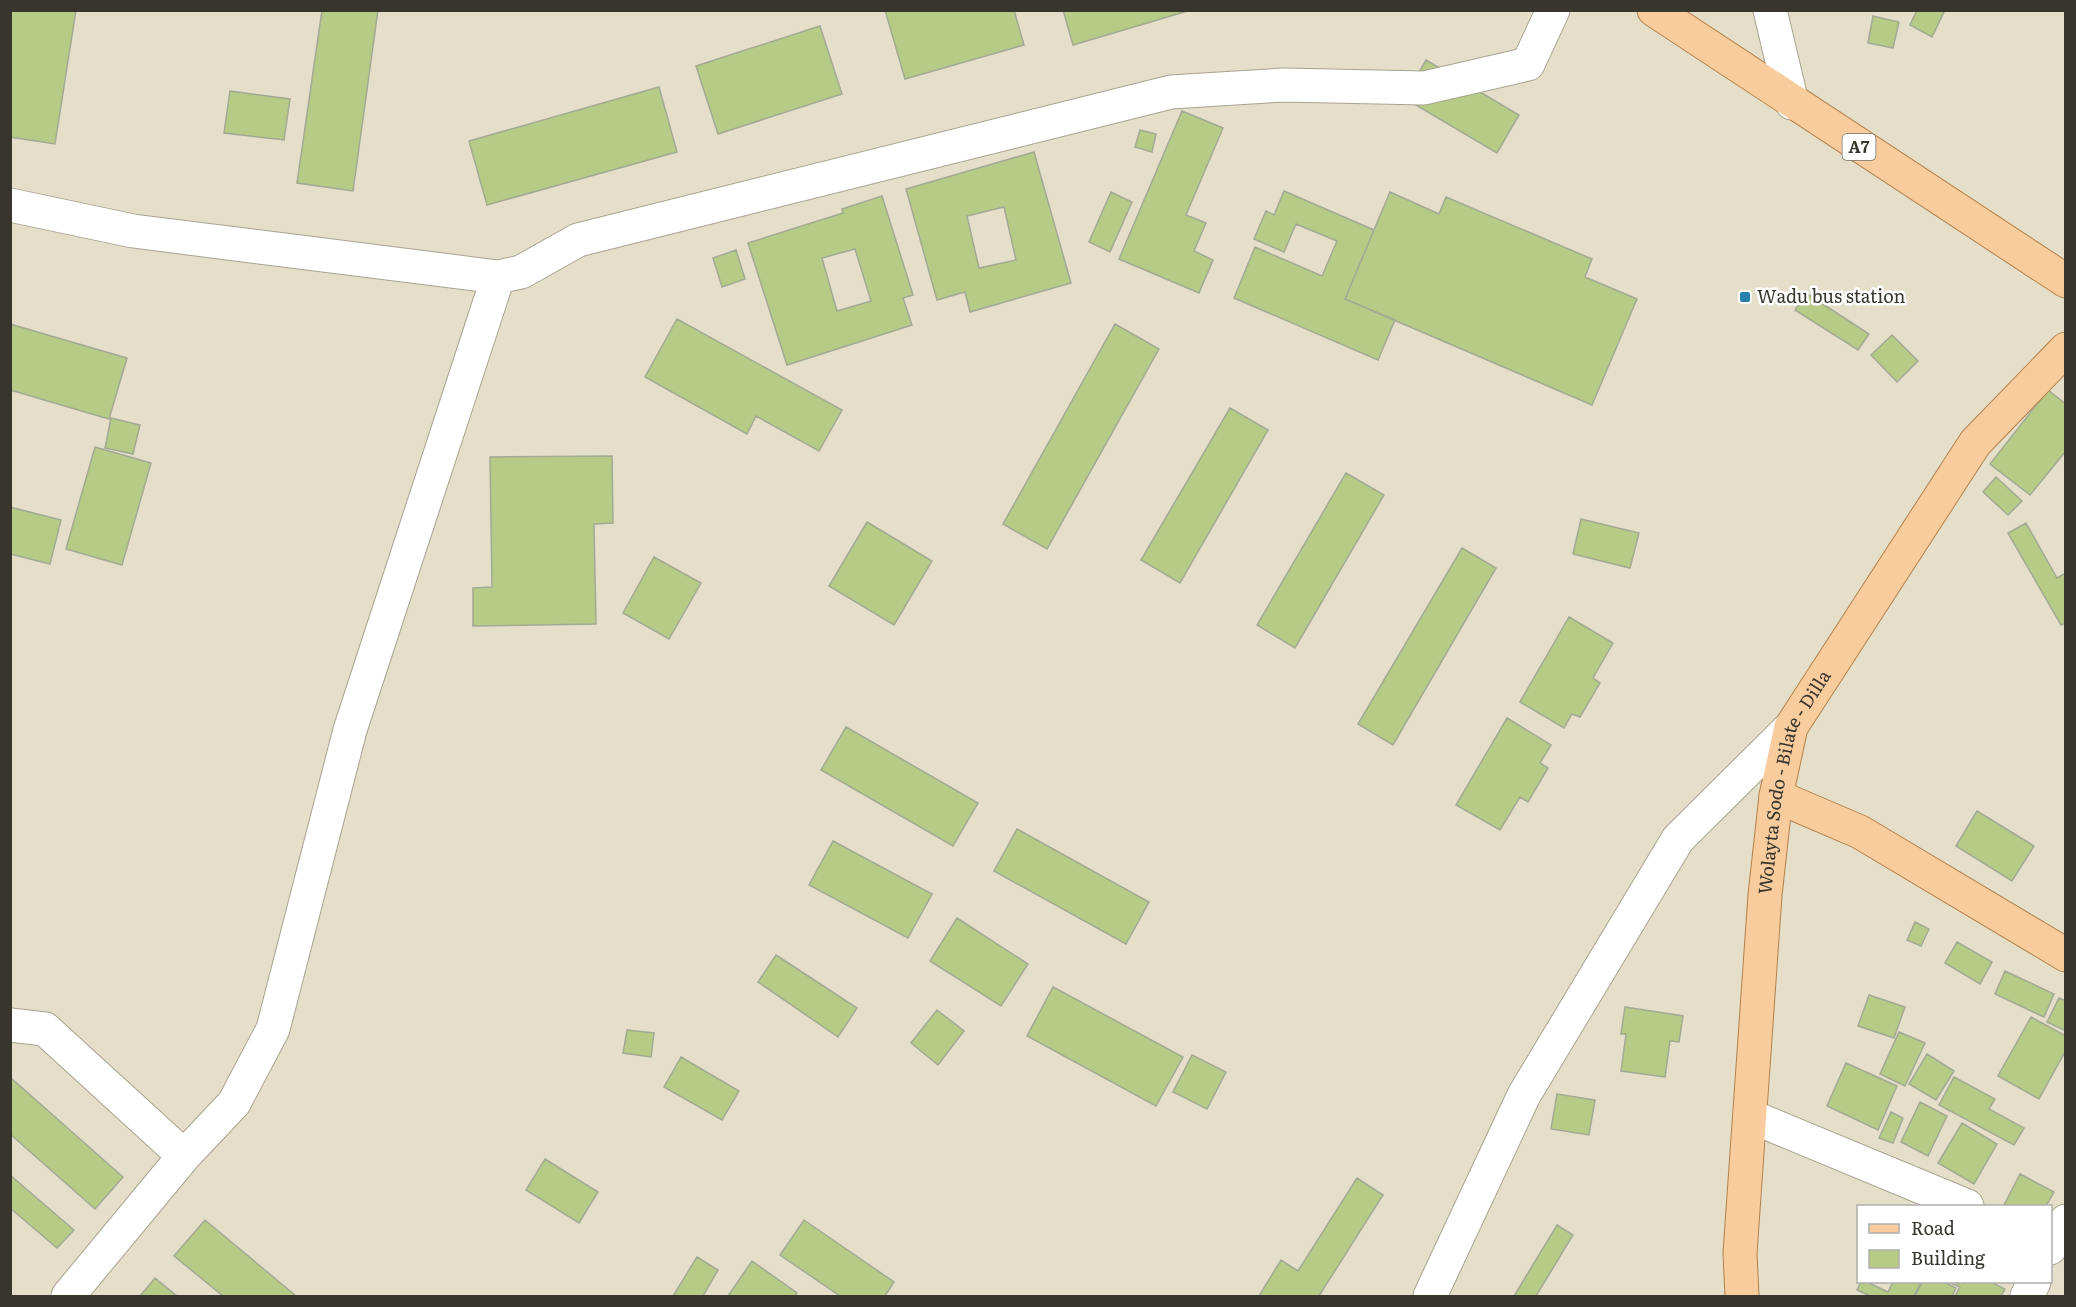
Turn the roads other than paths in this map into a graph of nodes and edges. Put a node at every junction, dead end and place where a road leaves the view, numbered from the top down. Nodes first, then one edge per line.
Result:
1 (1553, 10) edge
2 (1654, 10) edge
3 (1770, 10) edge
4 (1792, 103) junction
5 (10, 205) edge
6 (498, 277) junction
7 (2066, 281) edge
8 (2066, 349) edge
9 (1791, 727) junction
10 (1776, 796) junction
11 (2066, 955) edge
12 (10, 1025) edge
13 (1750, 1116) junction
14 (183, 1156) junction
15 (1965, 1205) edge
16 (68, 1296) edge
17 (1430, 1296) edge
18 (1742, 1296) edge

1 - 6 street
2 - 4 main road, A7
3 - 4 street
4 - 7 main road, A7
5 - 6 street
6 - 14 street
8 - 9 main road, Wolayta Sodo - Bilate - Dilla
9 - 10 main road, Wolayta Sodo - Bilate - Dilla
9 - 17 street
10 - 11 main road
10 - 13 main road, Wolayta Sodo - Bilate - Dilla
12 - 14 street
13 - 15 street
13 - 18 main road, Wolayta Sodo - Bilate - Dilla
14 - 16 street

